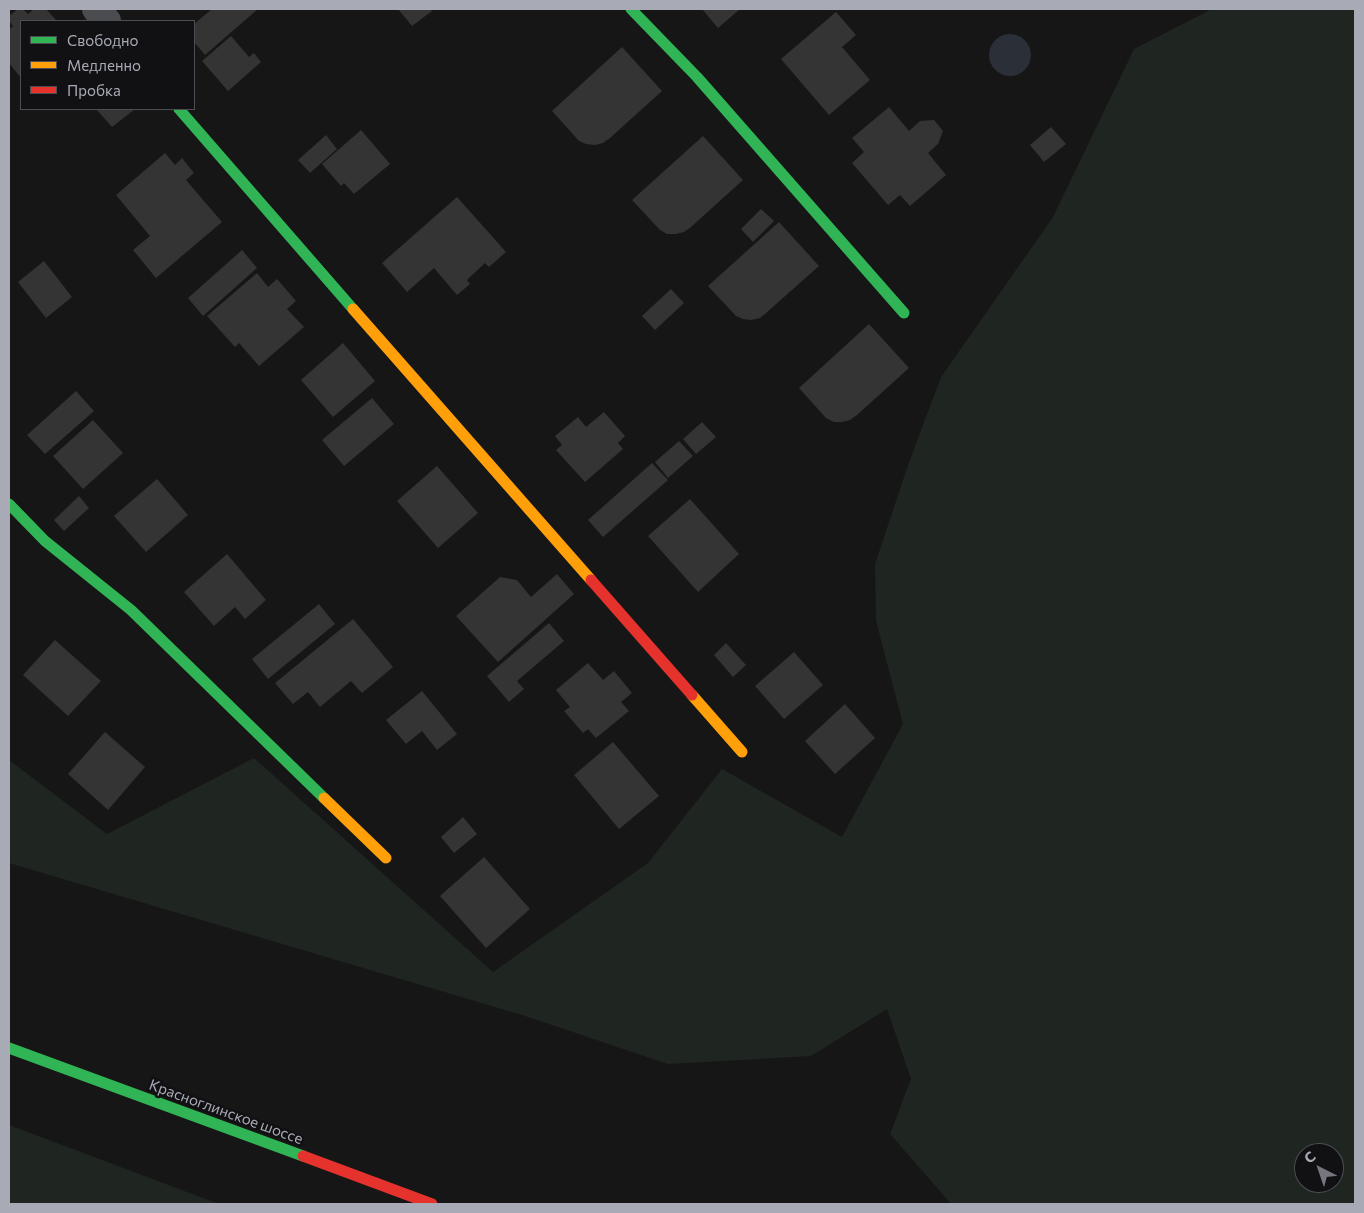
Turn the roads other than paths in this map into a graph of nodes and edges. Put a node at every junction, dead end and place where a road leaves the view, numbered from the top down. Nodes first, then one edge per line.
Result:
1 (96, 9) edge
2 (631, 9) edge
3 (106, 20) edge
4 (180, 110) edge
5 (904, 313) dead end
6 (9, 504) edge
7 (742, 752) dead end
8 (386, 858) dead end
9 (9, 1048) edge
10 (432, 1204) edge

1 - 3 street
2 - 5 street
4 - 7 street
6 - 8 street
9 - 10 street, Красноглинское шоссе

